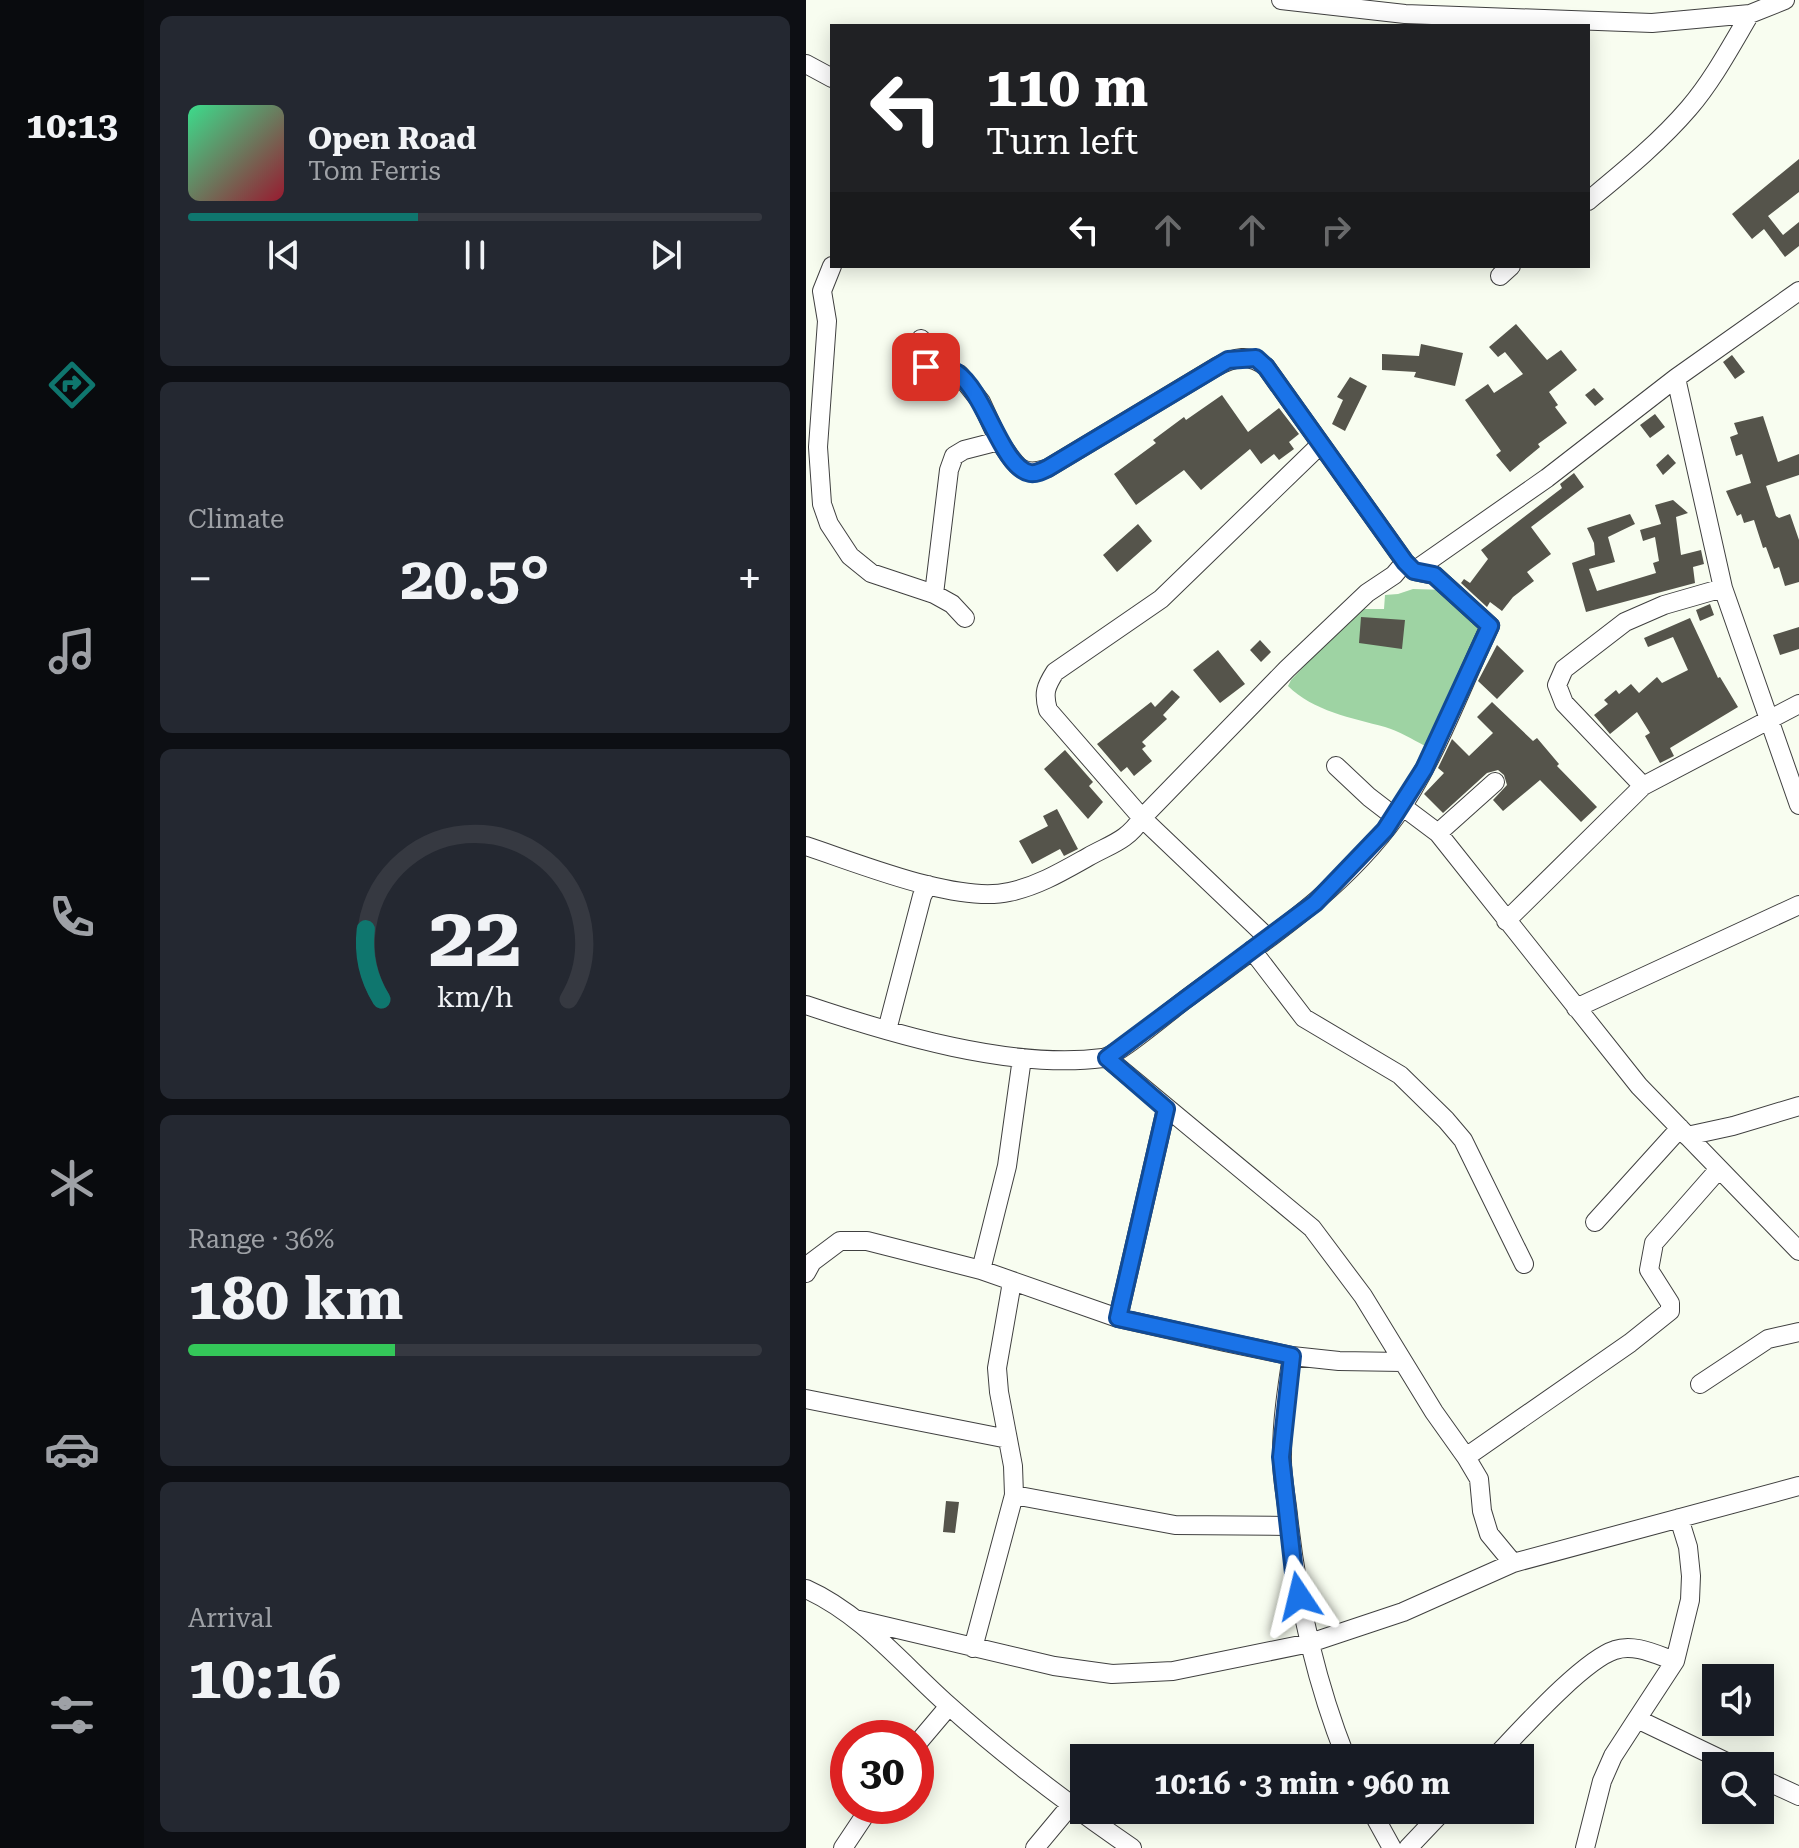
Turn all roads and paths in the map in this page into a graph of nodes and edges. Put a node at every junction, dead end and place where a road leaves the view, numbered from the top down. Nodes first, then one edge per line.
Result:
1 (1281, 0) edge
2 (1785, 0) edge
3 (1328, 3) edge
4 (1750, 14) junction
5 (806, 64) edge
6 (830, 77) edge
7 (1590, 199) edge
8 (831, 268) edge
9 (1797, 299) edge
10 (921, 339) dead end
11 (1676, 378) junction
12 (999, 441) junction
13 (1320, 445) junction
14 (1410, 567) junction
15 (1723, 588) junction
16 (934, 594) junction
17 (965, 618) dead end
18 (1799, 704) edge
19 (1769, 719) junction
20 (1336, 766) dead end
21 (1495, 782) dead end
22 (1643, 786) junction
23 (1799, 805) edge
24 (1398, 811) junction
25 (1142, 818) junction
26 (1438, 833) junction
27 (806, 846) edge
28 (928, 885) junction
29 (1799, 905) edge
30 (1506, 921) junction
31 (1268, 938) junction
32 (1252, 950) junction
33 (806, 1005) edge
34 (1576, 1008) junction
35 (887, 1030) junction
36 (1022, 1058) junction
37 (1107, 1058) junction
38 (1799, 1106) edge
39 (1166, 1109) junction
40 (1684, 1132) junction
41 (1719, 1169) junction
42 (1595, 1222) dead end
43 (1796, 1241) edge
44 (1524, 1264) dead end
45 (981, 1270) junction
46 (806, 1273) edge
47 (1012, 1282) junction
48 (1118, 1318) junction
49 (1799, 1332) edge
50 (1292, 1356) junction
51 (1403, 1362) junction
52 (1700, 1384) dead end
53 (806, 1399) edge
54 (1008, 1439) junction
55 (1466, 1457) junction
56 (1799, 1486) edge
57 (1014, 1495) junction
58 (1679, 1518) junction
59 (1289, 1526) junction
60 (1513, 1563) junction
61 (806, 1589) edge
62 (855, 1619) junction
63 (1310, 1643) junction
64 (973, 1648) junction
65 (1675, 1661) junction
66 (949, 1706) junction
67 (1637, 1719) junction
68 (934, 1724) edge
69 (1341, 1744) edge
70 (1508, 1744) edge
71 (1706, 1752) edge
72 (1774, 1784) edge
73 (1799, 1796) edge
74 (1070, 1806) joint
75 (859, 1824) edge
76 (1097, 1824) edge
77 (1379, 1824) edge
78 (1431, 1824) edge
79 (843, 1848) edge
80 (1035, 1848) edge
81 (1132, 1848) edge
82 (1392, 1848) edge
83 (1408, 1848) edge
84 (1585, 1848) edge

1 - 3 street
2 - 4 street
3 - 4 street
4 - 7 street
5 - 6 street
8 - 16 street
9 - 11 street
10 - 12 street
11 - 14 street
11 - 15 street
12 - 13 street
12 - 16 street
13 - 14 street
13 - 25 street
14 - 24 street
14 - 25 street
15 - 19 street
15 - 22 street
16 - 17 street
18 - 19 street
19 - 22 street
19 - 23 street
20 - 24 street
21 - 26 street
22 - 30 street
24 - 26 street
24 - 31 street
25 - 28 street
25 - 31 street
26 - 30 street
27 - 28 street
28 - 35 street
29 - 34 street
30 - 34 street
31 - 32 street
32 - 37 street
32 - 44 street
33 - 35 street
34 - 40 street
35 - 36 street
36 - 37 street
36 - 45 street
37 - 39 street
38 - 40 street
39 - 48 street
39 - 51 street
40 - 41 street
40 - 42 street
41 - 43 street
41 - 55 street
45 - 46 street
45 - 47 street
47 - 48 street
47 - 54 street
48 - 50 street
49 - 52 street
50 - 51 street
50 - 59 street
51 - 55 street
53 - 54 street
54 - 57 street
55 - 60 street
56 - 58 street
57 - 59 street
57 - 64 street
58 - 60 street
58 - 65 street
59 - 63 street
60 - 63 street
61 - 62 street
62 - 64 street
62 - 66 street
63 - 64 street
63 - 69 street
65 - 67 street
65 - 70 street
66 - 68 street
66 - 74 street
67 - 71 street
67 - 84 street
72 - 73 street
74 - 80 street
75 - 79 street
76 - 81 street
77 - 82 street
78 - 83 street

